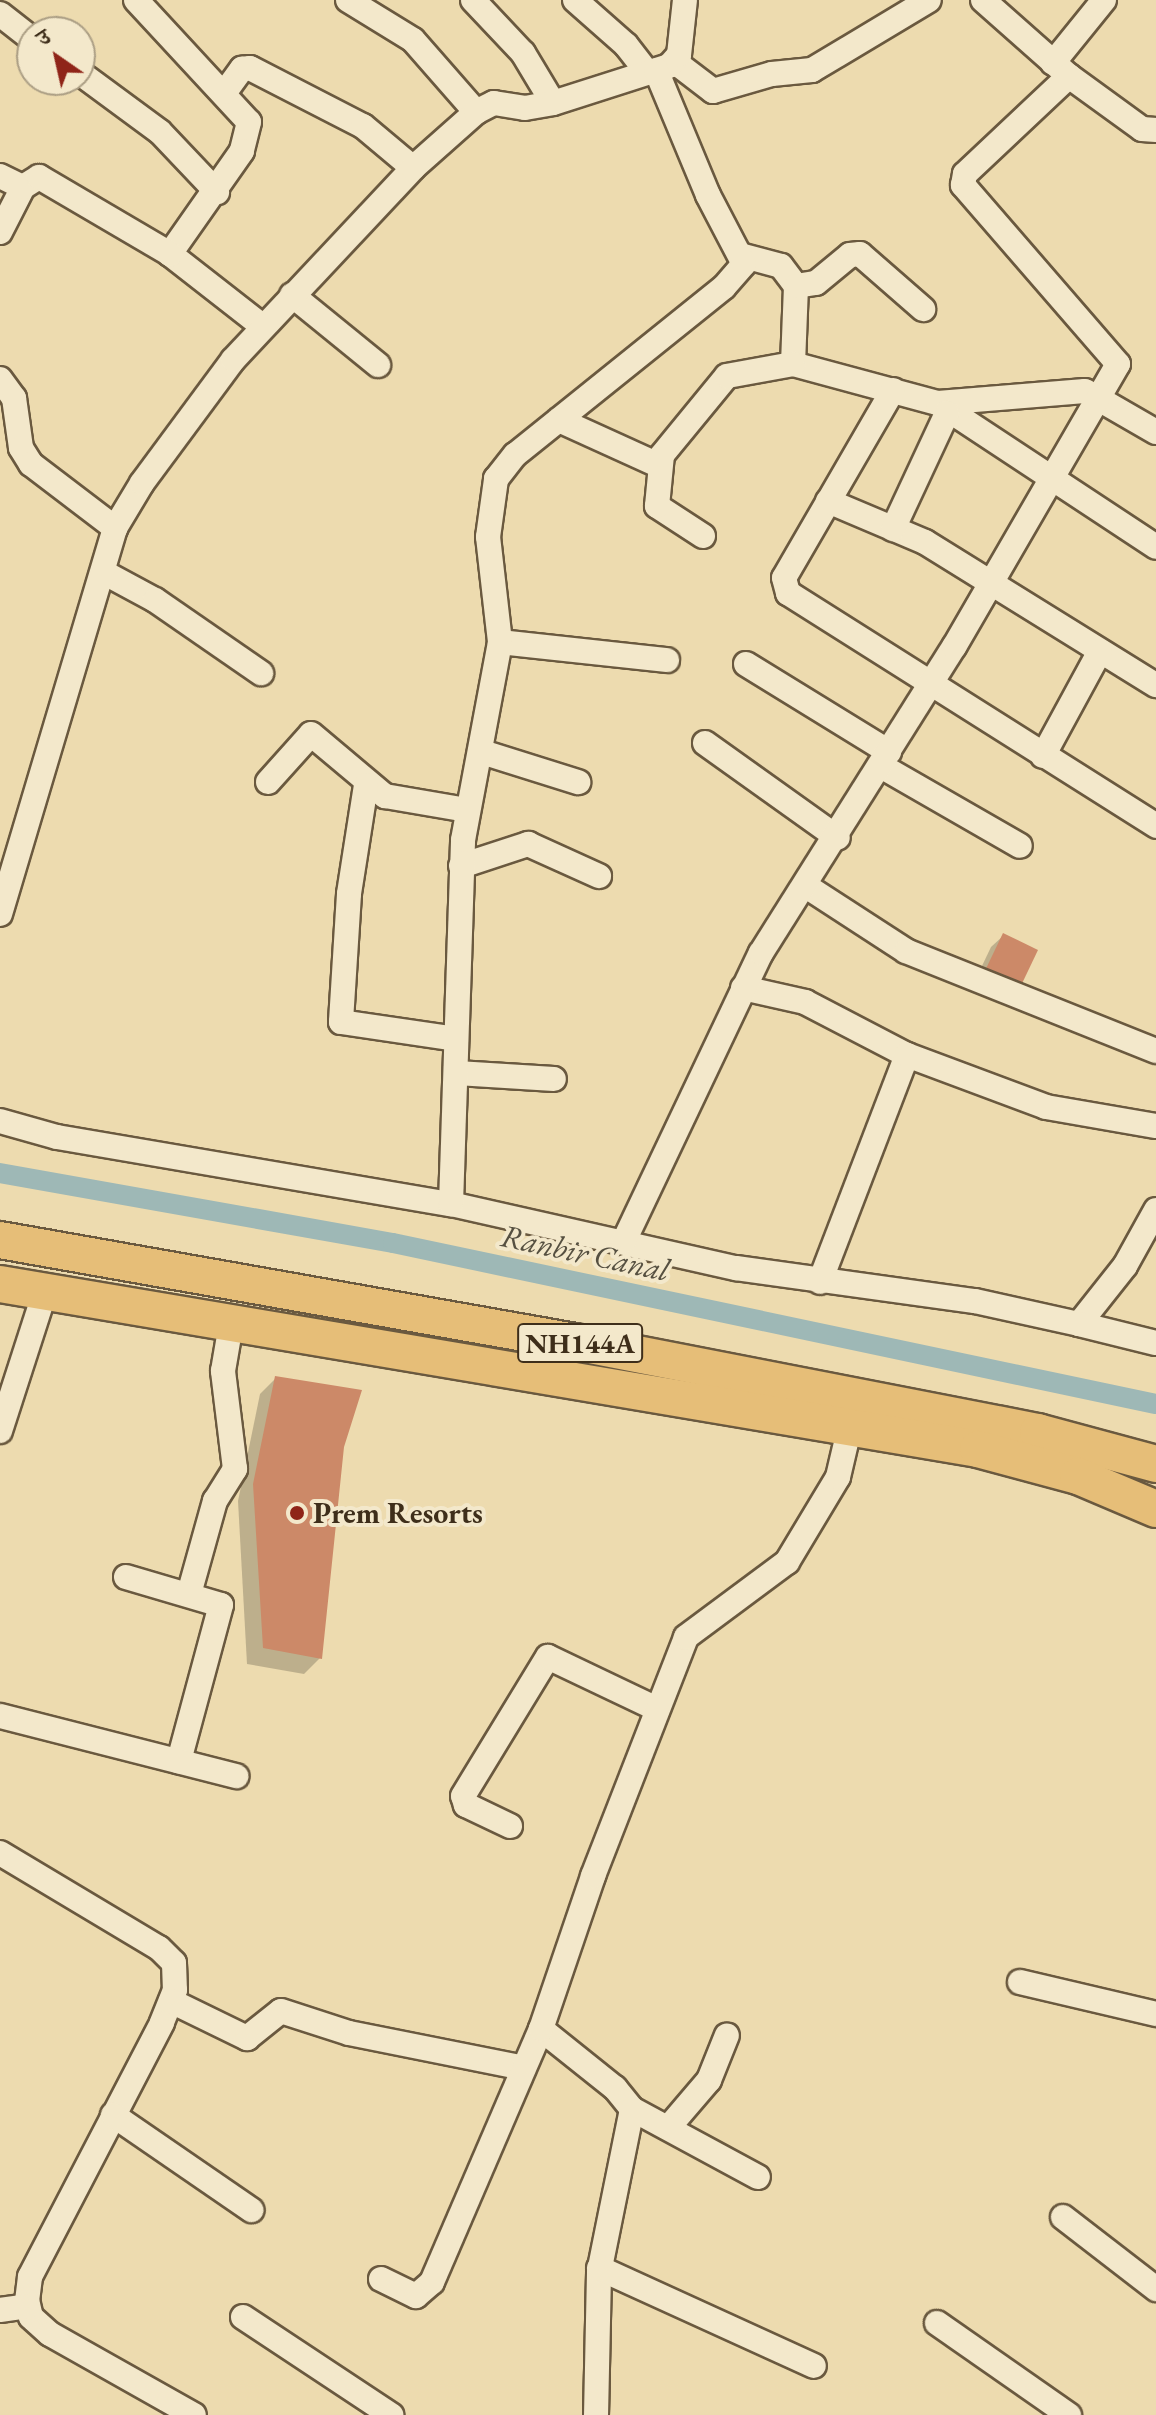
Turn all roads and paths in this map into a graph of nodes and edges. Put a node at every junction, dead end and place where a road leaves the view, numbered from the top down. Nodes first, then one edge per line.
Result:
1 (136, 0) edge
2 (348, 0) edge
3 (473, 0) edge
4 (575, 0) edge
5 (685, 0) edge
6 (929, 0) edge
7 (983, 0) edge
8 (1104, 0) edge
9 (0, 14) edge
10 (16, 26) edge
11 (659, 68) junction
12 (1061, 70) junction
13 (96, 85) edge
14 (225, 92) junction
15 (553, 103) junction
16 (476, 112) junction
17 (1156, 130) edge
18 (413, 168) junction
19 (0, 176) edge
20 (23, 187) junction
21 (217, 192) junction
22 (0, 232) edge
23 (170, 254) junction
24 (744, 256) junction
25 (796, 286) junction
26 (292, 295) junction
27 (923, 309) dead end
28 (261, 325) junction
29 (793, 364) junction
30 (378, 365) dead end
31 (0, 379) edge
32 (893, 390) junction
33 (1101, 396) junction
34 (942, 408) junction
35 (559, 420) junction
36 (1156, 432) edge
37 (10, 445) edge
38 (658, 465) junction
39 (1052, 483) junction
40 (828, 501) junction
41 (115, 528) junction
42 (893, 529) junction
43 (703, 536) dead end
44 (1156, 547) edge
45 (103, 572) junction
46 (991, 585) junction
47 (500, 642) junction
48 (1100, 651) junction
49 (667, 660) dead end
50 (746, 664) dead end
51 (261, 673) dead end
52 (927, 685) junction
53 (1156, 685) edge
54 (705, 743) dead end
55 (482, 752) junction
56 (1043, 756) junction
57 (885, 759) junction
58 (268, 782) dead end
59 (578, 782) dead end
60 (366, 785) junction
61 (467, 810) junction
62 (1156, 826) edge
63 (838, 838) junction
64 (1020, 846) dead end
65 (461, 866) junction
66 (599, 876) dead end
67 (806, 886) junction
68 (0, 914) edge
69 (743, 988) junction
70 (456, 1039) junction
71 (1156, 1051) edge
72 (907, 1055) junction
73 (457, 1073) junction
74 (554, 1079) dead end
75 (0, 1121) edge
76 (1156, 1126) edge
77 (451, 1204) junction
78 (1156, 1210) edge
79 (0, 1240) edge
80 (624, 1241) junction
81 (820, 1282) junction
82 (0, 1284) edge
83 (45, 1292) junction
84 (231, 1324) junction
85 (1079, 1324) junction
86 (1156, 1343) edge
87 (4, 1404) edge
88 (850, 1426) junction
89 (0, 1431) edge
90 (1156, 1464) edge
91 (1156, 1509) edge
92 (126, 1577) dead end
93 (189, 1594) junction
94 (657, 1709) junction
95 (0, 1716) edge
96 (179, 1761) junction
97 (236, 1776) dead end
98 (510, 1826) dead end
99 (0, 1853) edge
100 (1020, 1982) dead end
101 (171, 2001) junction
102 (1156, 2014) edge
103 (541, 2029) junction
104 (727, 2035) dead end
105 (524, 2068) junction
106 (632, 2109) junction
107 (113, 2115) junction
108 (668, 2128) junction
109 (758, 2177) dead end
110 (251, 2210) dead end
111 (1063, 2217) dead end
112 (599, 2268) junction
113 (381, 2279) dead end
114 (1156, 2289) edge
115 (28, 2306) junction
116 (0, 2310) edge
117 (243, 2317) dead end
118 (937, 2323) dead end
119 (814, 2366) dead end
120 (194, 2415) edge
121 (391, 2415) edge
122 (596, 2415) edge
123 (1069, 2415) edge

1 - 14 street
2 - 16 street
3 - 15 street
4 - 11 street
5 - 11 street
6 - 11 street
7 - 12 street
8 - 12 street
9 - 10 street
11 - 15 street
11 - 24 street
12 - 17 street
12 - 33 street
13 - 21 street
14 - 18 street
14 - 21 street
15 - 16 street
16 - 18 street
18 - 26 street
19 - 20 street
20 - 22 street
20 - 23 street
21 - 23 street
23 - 28 street
24 - 25 street
24 - 35 street
25 - 27 street
25 - 29 street
26 - 28 street
26 - 30 street
28 - 41 street
29 - 32 street
29 - 38 street
31 - 37 street
32 - 34 street
32 - 40 street
33 - 34 street
33 - 36 street
33 - 39 street
34 - 39 street
34 - 42 street
35 - 38 street
35 - 47 street
37 - 41 street
38 - 43 street
39 - 44 street
39 - 46 street
40 - 42 street
40 - 52 street
41 - 45 street
42 - 46 street
45 - 51 street
45 - 68 street
46 - 48 street
46 - 52 street
47 - 49 street
47 - 55 street
48 - 53 street
48 - 56 street
50 - 57 street
52 - 56 street
52 - 57 street
54 - 63 street
55 - 59 street
55 - 61 street
56 - 62 street
57 - 63 street
57 - 64 street
58 - 60 street
60 - 61 street
60 - 70 street
61 - 65 street
63 - 67 street
65 - 66 street
65 - 70 street
67 - 69 street
67 - 71 street
69 - 72 street
69 - 80 street
70 - 73 street
72 - 76 street
72 - 81 street
73 - 74 street
73 - 77 street
75 - 77 street
77 - 80 street
78 - 85 street
79 - 90 highway, NH144A
80 - 81 street
81 - 85 street
82 - 83 highway
83 - 84 highway
83 - 87 street
84 - 88 highway
84 - 93 street
85 - 86 street
87 - 89 street
88 - 91 highway
88 - 94 street
92 - 93 street
93 - 96 street
94 - 98 street
94 - 103 street
95 - 96 street
96 - 97 street
99 - 101 street
100 - 102 street
101 - 105 street
101 - 107 street
103 - 105 street
103 - 106 street
104 - 108 street
105 - 113 street
106 - 108 street
106 - 112 street
107 - 110 street
107 - 115 street
108 - 109 street
111 - 114 street
112 - 119 street
112 - 122 street
115 - 116 street
115 - 120 street
117 - 121 street
118 - 123 street

